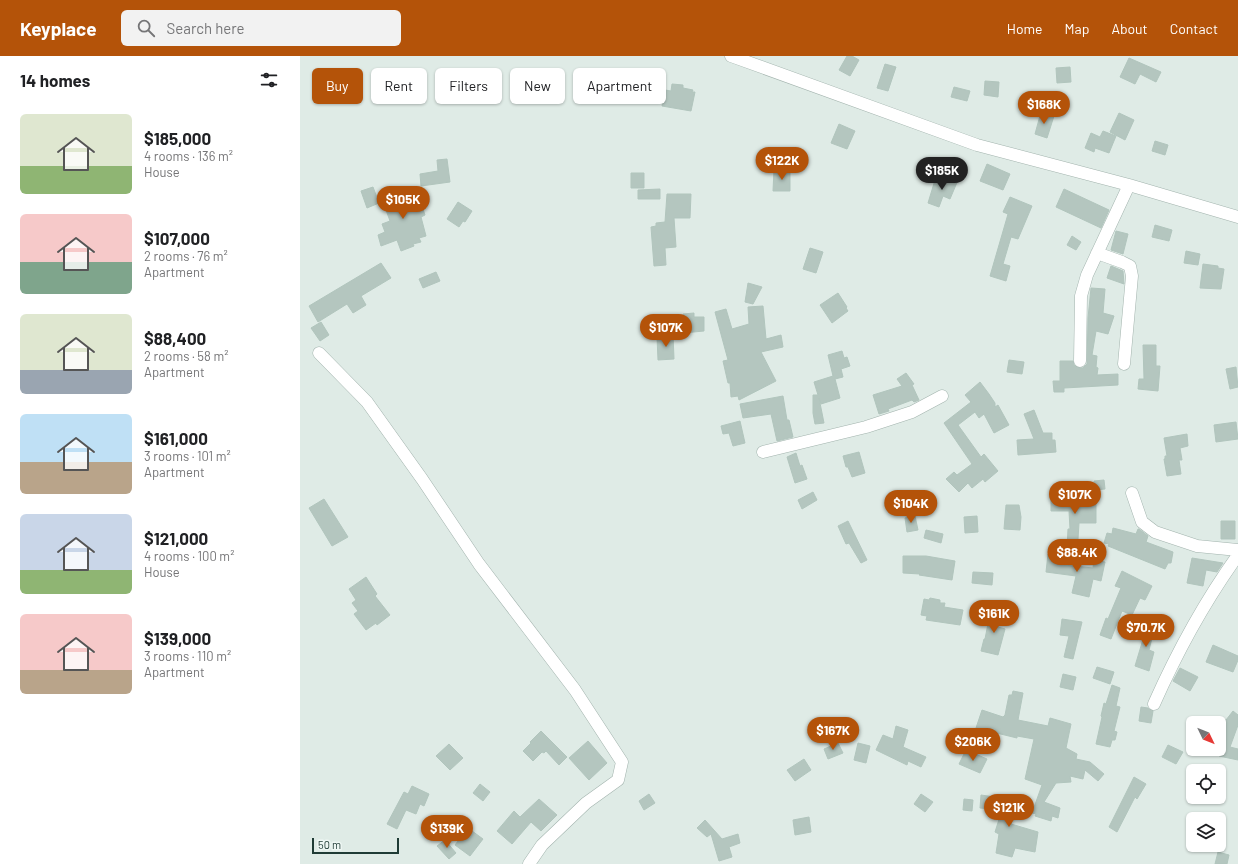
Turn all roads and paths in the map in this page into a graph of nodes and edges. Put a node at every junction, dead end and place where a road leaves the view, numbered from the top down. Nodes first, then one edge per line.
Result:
1 (731, 56) edge
2 (1129, 185) junction
3 (1238, 217) edge
4 (1096, 252) junction
5 (319, 353) dead end
6 (1080, 361) dead end
7 (1124, 364) dead end
8 (942, 396) dead end
9 (763, 452) dead end
10 (1132, 493) dead end
11 (1238, 550) edge
12 (1238, 555) edge
13 (1154, 704) dead end
14 (529, 864) edge

1 - 2 street
2 - 3 street
2 - 4 street
4 - 6 street
4 - 7 street
5 - 14 street
8 - 9 street
10 - 11 street
12 - 13 street

